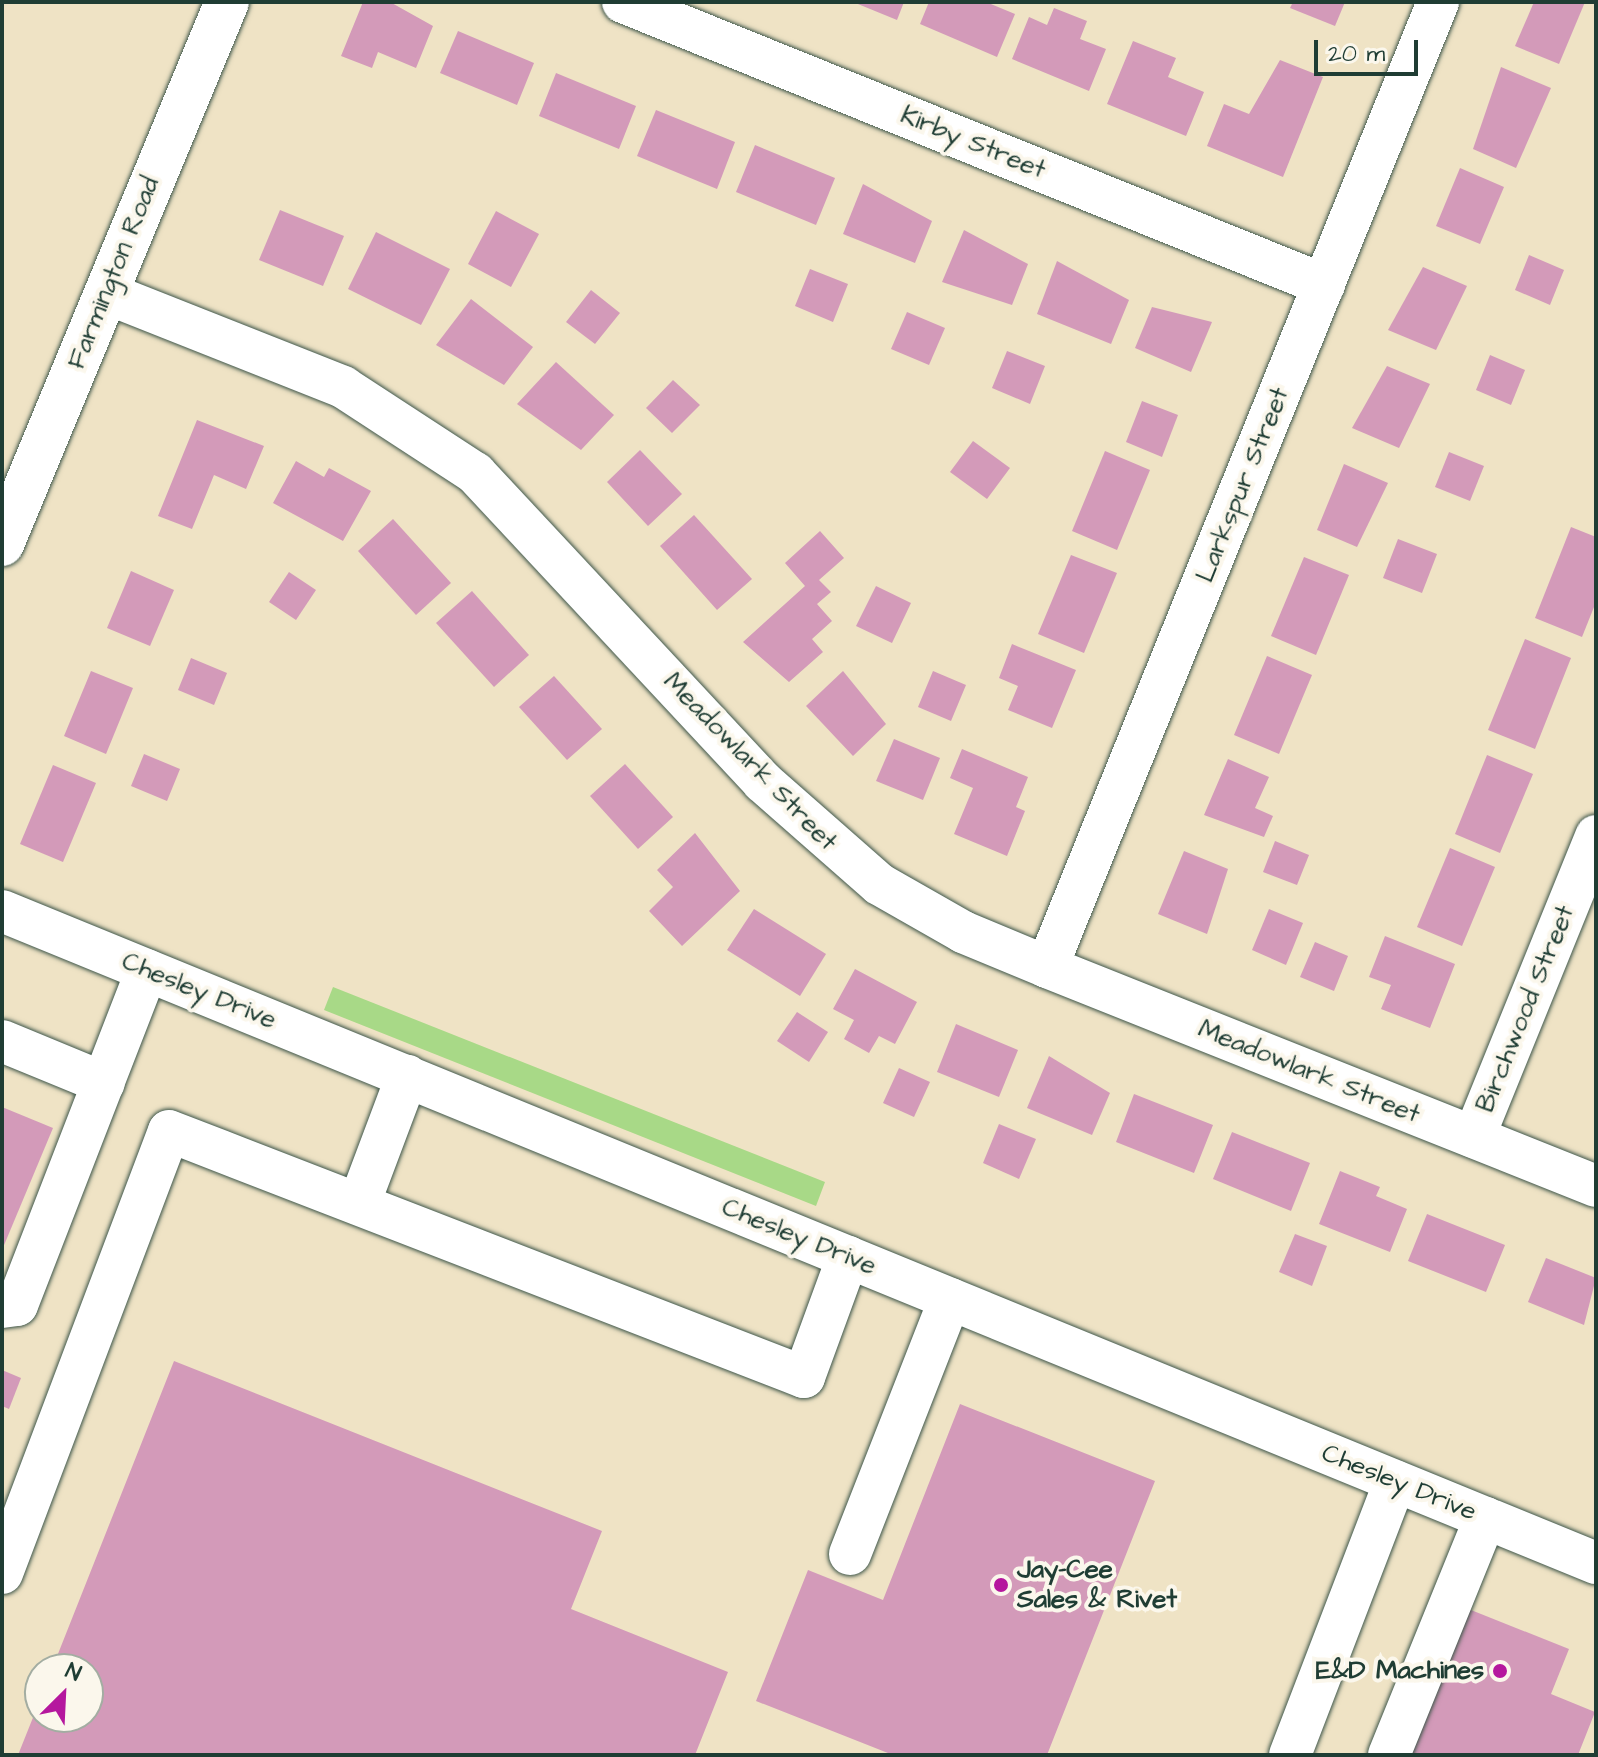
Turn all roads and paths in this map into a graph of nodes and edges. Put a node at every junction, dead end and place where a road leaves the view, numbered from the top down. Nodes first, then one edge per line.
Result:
1 (226, 2) edge
2 (623, 2) edge
3 (1438, 2) edge
4 (1324, 285) junction
5 (106, 293) junction
6 (2, 544) edge
7 (1596, 836) edge
8 (2, 911) edge
9 (1047, 967) junction
10 (147, 970) junction
11 (2, 1041) edge
12 (407, 1076) junction
13 (104, 1083) junction
14 (1474, 1137) junction
15 (1596, 1186) edge
16 (359, 1204) junction
17 (848, 1257) junction
18 (950, 1299) junction
19 (2, 1307) edge
20 (1395, 1481) junction
21 (1485, 1518) junction
22 (850, 1554) dead end
23 (1596, 1563) edge
24 (2, 1573) edge
25 (1290, 1755) edge
26 (1389, 1755) edge

1 - 5 main road, Farmington Road
2 - 4 street, Kirby Street
3 - 4 street, Larkspur Street
4 - 9 street, Larkspur Street
5 - 6 main road, Farmington Road
5 - 9 street, Meadowlark Street
7 - 14 street, Birchwood Street
8 - 10 street, Chesley Drive
9 - 14 street, Meadowlark Street
10 - 12 street, Chesley Drive
10 - 13 street
11 - 13 street
12 - 16 street
12 - 17 street, Chesley Drive
13 - 19 street
14 - 15 street, Meadowlark Street
16 - 17 street
16 - 24 street
17 - 18 street, Chesley Drive
18 - 20 street, Chesley Drive
18 - 22 street
20 - 21 street, Chesley Drive
20 - 25 street
21 - 23 street, Chesley Drive
21 - 26 street

